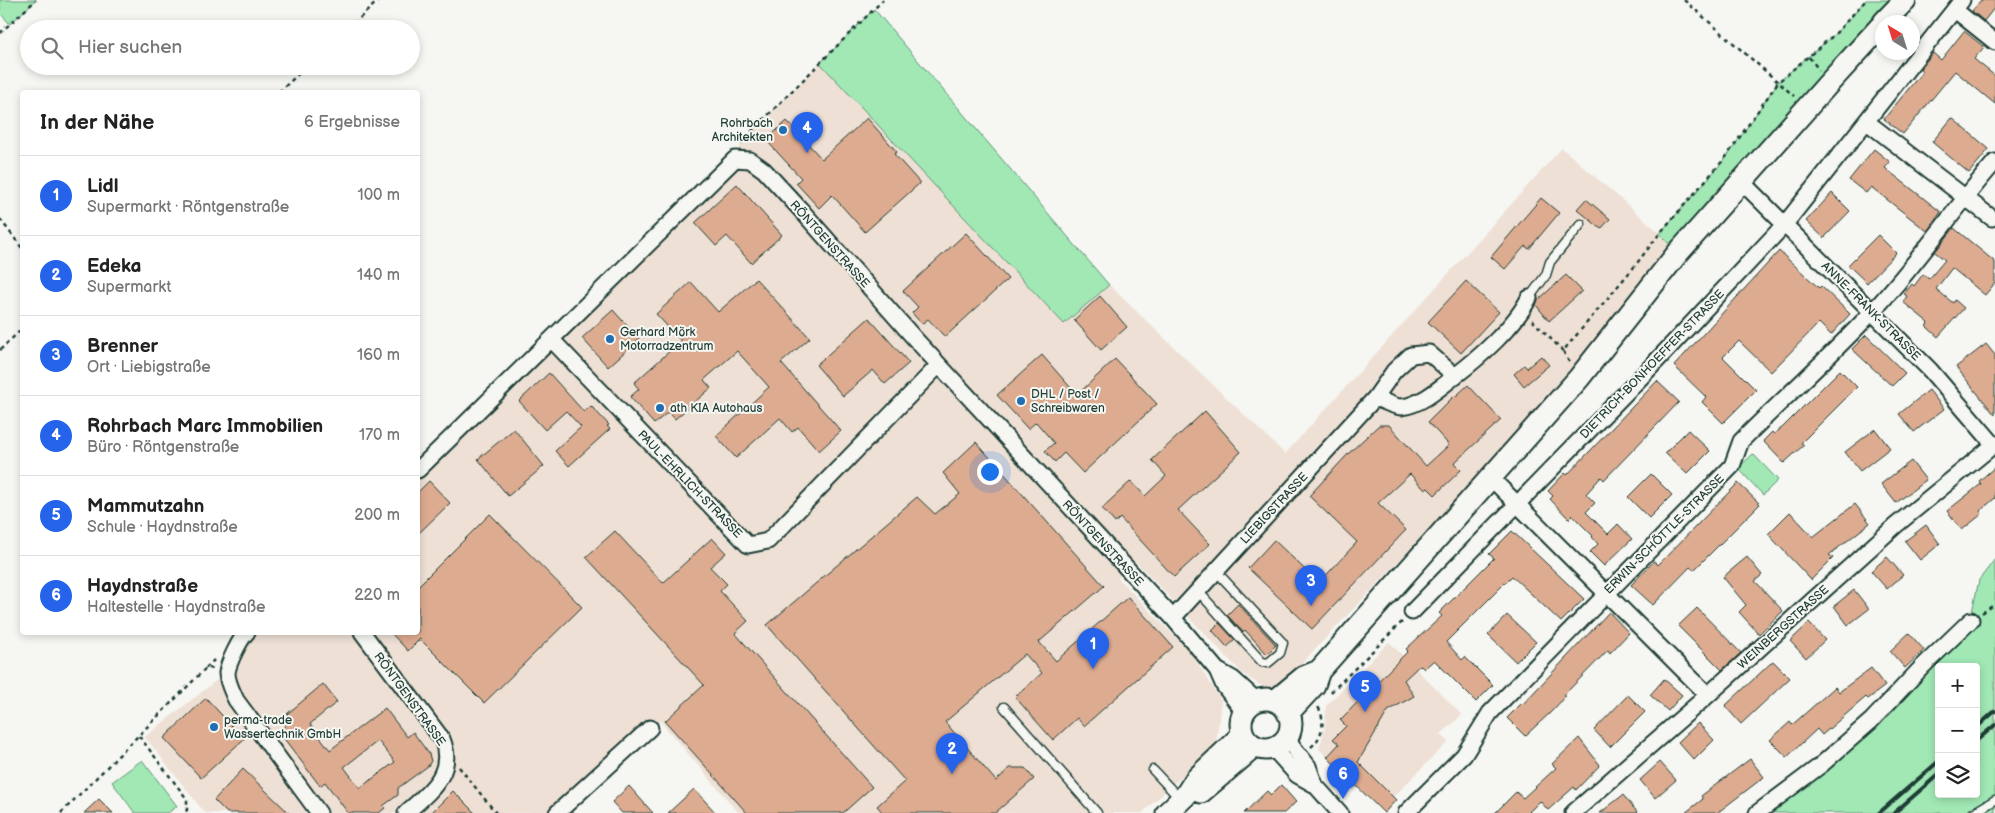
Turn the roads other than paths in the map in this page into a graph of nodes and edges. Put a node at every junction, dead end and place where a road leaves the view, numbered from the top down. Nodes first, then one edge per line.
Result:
1 (1906, 0) edge
2 (1958, 5) edge
3 (1892, 15) edge
4 (1875, 34) edge
5 (1995, 42) edge
6 (1867, 122) junction
7 (1995, 162) edge
8 (1741, 181) junction
9 (1965, 196) junction
10 (1992, 218) dead end
11 (1581, 224) dead end
12 (1785, 224) junction
13 (1526, 304) joint
14 (1872, 312) junction
15 (552, 340) junction
16 (939, 365) junction
17 (1454, 376) junction
18 (1375, 398) junction
19 (1994, 445) edge
20 (420, 468) edge
21 (1490, 478) junction
22 (1517, 505) junction
23 (1216, 571) junction
24 (1198, 591) junction
25 (1606, 593) junction
26 (1412, 612) road end
27 (1173, 618) junction
28 (1971, 620) dead end
29 (244, 635) edge
30 (364, 635) edge
31 (1708, 695) junction
32 (1266, 706) junction
33 (1004, 707) dead end
34 (650, 728) dead end
35 (1264, 742) junction
36 (1154, 770) dead end
37 (1315, 785) junction
38 (1995, 800) edge
39 (1178, 803) edge
40 (1331, 810) edge
41 (318, 813) edge
42 (406, 813) edge
43 (557, 813) edge
44 (1097, 813) edge
45 (1406, 813) edge
46 (1574, 813) edge
47 (1757, 813) edge
48 (1972, 813) edge

1 - 3 street
2 - 5 street
2 - 6 street, DIETRICH-BONHOEFFER-STRASSE
4 - 8 street
6 - 9 street
6 - 12 street, DIETRICH-BONHOEFFER-STRASSE
7 - 9 street, ERWIN-SCHÖTTLE-STRASSE
8 - 12 street, ANNE-FRANK-STRASSE
8 - 21 street
9 - 10 street
9 - 14 street, ERWIN-SCHÖTTLE-STRASSE
11 - 13 lane
12 - 14 street, ANNE-FRANK-STRASSE
12 - 22 street, DIETRICH-BONHOEFFER-STRASSE
13 - 17 street
14 - 19 street, ANNE-FRANK-STRASSE
14 - 25 street, ERWIN-SCHÖTTLE-STRASSE
15 - 16 street, PAUL-EHRLICH-STRASSE
15 - 16 street, RÖNTGENSTRASSE
15 - 20 street
16 - 27 street, RÖNTGENSTRASSE
17 - 18 street
17 - 18 street, LIEBIGSTRASSE
18 - 23 street, LIEBIGSTRASSE
19 - 31 street, WEINBERGSTRASSE
21 - 22 street
21 - 32 street
22 - 25 street
22 - 26 street, DIETRICH-BONHOEFFER-STRASSE
23 - 24 street, LIEBIGSTRASSE
23 - 24 lane
24 - 27 street, LIEBIGSTRASSE
25 - 31 street
25 - 45 street, ERWIN-SCHÖTTLE-STRASSE
27 - 32 street, RÖNTGENSTRASSE
28 - 47 street
29 - 41 street
30 - 42 street, RÖNTGENSTRASSE
31 - 46 street, WEINBERGSTRASSE
32 - 35 street
32 - 35 street
33 - 44 lane
34 - 43 street
35 - 37 street
35 - 37 street
35 - 39 street
36 - 39 lane
37 - 40 street
38 - 48 lane

